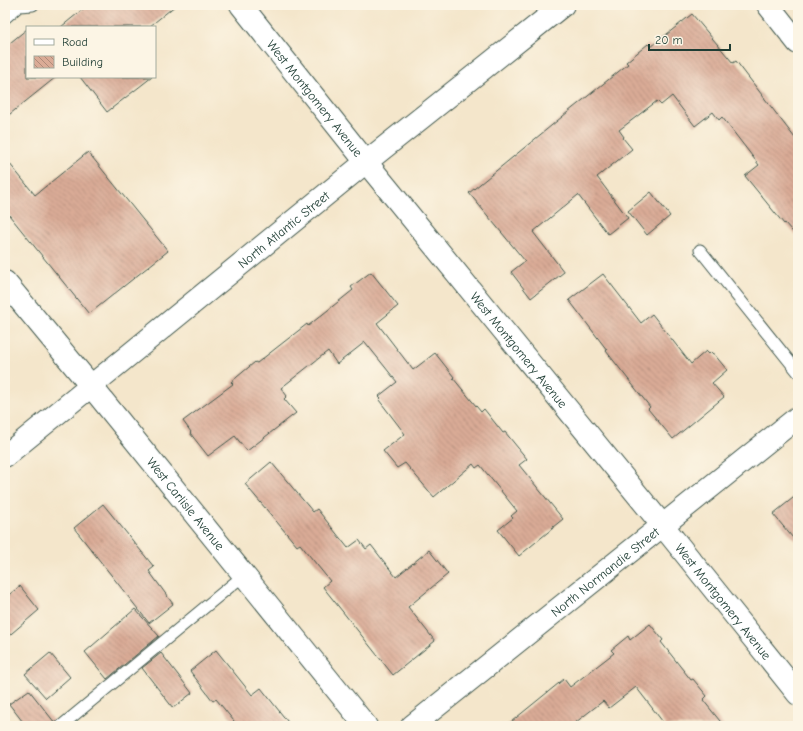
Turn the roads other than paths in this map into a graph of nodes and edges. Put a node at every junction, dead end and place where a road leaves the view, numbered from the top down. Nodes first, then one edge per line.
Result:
1 (33, 5) edge
2 (241, 5) edge
3 (563, 5) edge
4 (768, 5) edge
5 (18, 6) edge
6 (5, 18) edge
7 (798, 43) edge
8 (366, 162) junction
9 (700, 250) dead end
10 (5, 282) edge
11 (798, 372) edge
12 (91, 386) junction
13 (798, 417) edge
14 (5, 456) edge
15 (662, 526) junction
16 (244, 575) junction
17 (798, 694) edge
18 (61, 726) edge
19 (366, 726) edge
20 (412, 726) edge

1 - 5 lane
2 - 8 street, West Montgomery Avenue
3 - 8 street, North Atlantic Street
4 - 7 street
5 - 6 lane
8 - 12 street, North Atlantic Street
8 - 15 street, West Montgomery Avenue
9 - 11 lane
10 - 12 street, West Carlisle Avenue
12 - 14 street, North Atlantic Street
12 - 16 street, West Carlisle Avenue
13 - 15 street, North Normandie Street
15 - 17 street, West Montgomery Avenue
15 - 20 street, North Normandie Street
16 - 18 lane
16 - 19 street, West Carlisle Avenue

